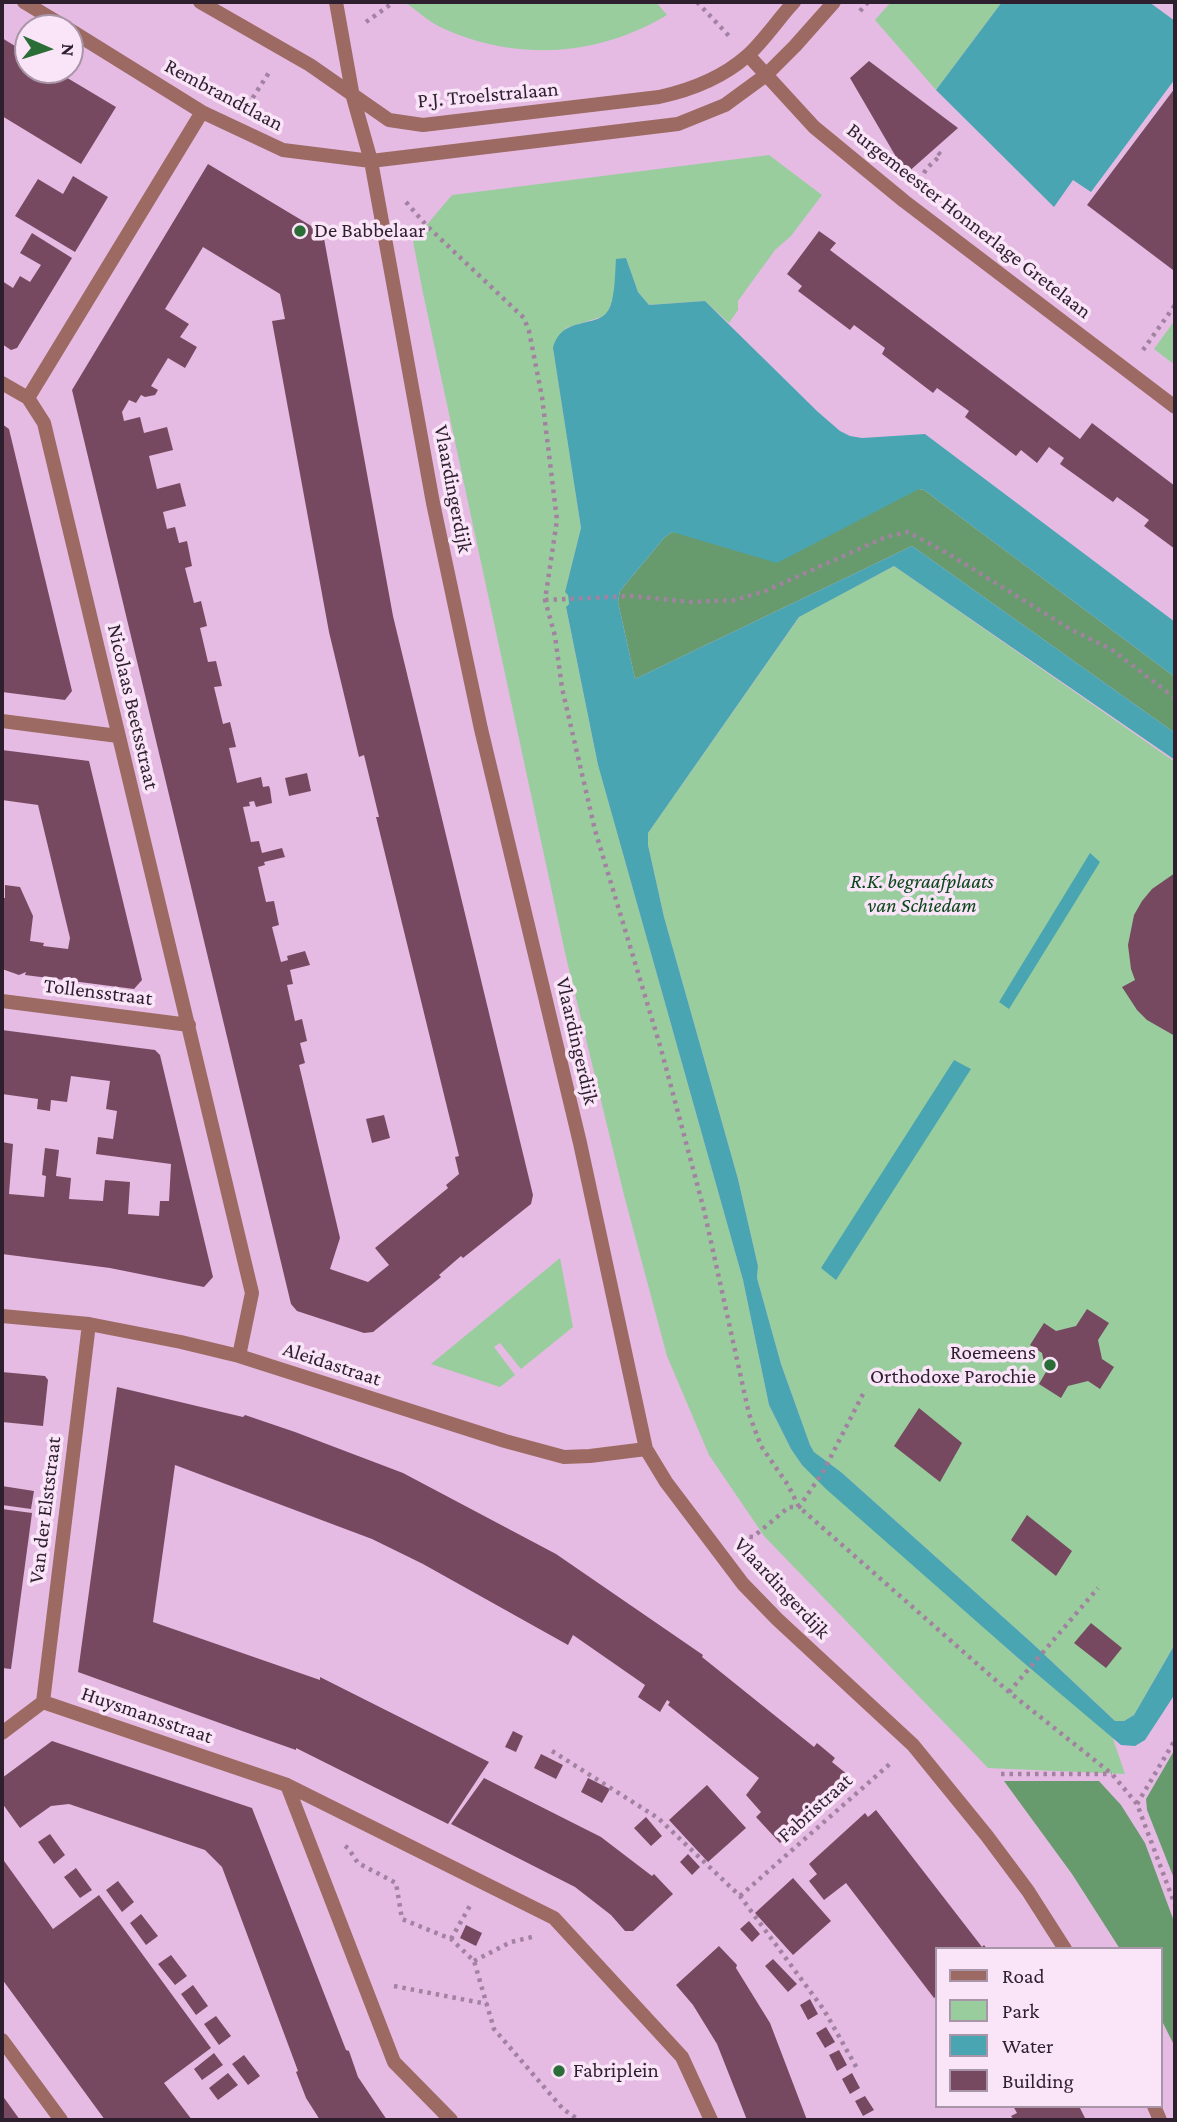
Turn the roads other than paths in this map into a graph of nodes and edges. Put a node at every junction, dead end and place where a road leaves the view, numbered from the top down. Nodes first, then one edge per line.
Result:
1 (24, 2) edge
2 (200, 2) edge
3 (336, 2) edge
4 (794, 2) edge
5 (834, 2) edge
6 (44, 14) edge
7 (84, 39) edge
8 (748, 55) junction
9 (766, 75) junction
10 (353, 97) junction
11 (202, 112) junction
12 (371, 162) junction
13 (2, 383) edge
14 (28, 398) junction
15 (1175, 407) edge
16 (2, 720) edge
17 (118, 736) junction
18 (2, 1001) edge
19 (189, 1025) junction
20 (2, 1316) edge
21 (89, 1324) junction
22 (239, 1356) junction
23 (646, 1449) junction
24 (43, 1702) junction
25 (2, 1733) edge
26 (287, 1785) junction
27 (1064, 1947) edge
28 (2, 2040) edge
29 (61, 2120) edge
30 (451, 2120) edge
31 (711, 2120) edge

1 - 6 street, Rembrandtlaan
2 - 10 street
3 - 10 street, Vlaardingerdijk
4 - 8 street, P.J. Troelstralaan
5 - 9 street
7 - 11 street, Rembrandtlaan
8 - 9 street, Burgemeester Honnerlage Gretelaan
8 - 10 street, P.J. Troelstralaan
9 - 12 street
9 - 15 street, Burgemeester Honnerlage Gretelaan
10 - 12 street, Vlaardingerdijk
11 - 12 street, Rembrandtlaan
11 - 14 street
12 - 23 street, Vlaardingerdijk
13 - 14 street
14 - 17 street, Nicolaas Beetsstraat
16 - 17 street
17 - 19 street, Nicolaas Beetsstraat
18 - 19 street, Tollensstraat
19 - 22 street, Nicolaas Beetsstraat
20 - 21 street, Aleidastraat
21 - 22 street, Aleidastraat
21 - 24 street, Van der Elststraat
22 - 23 street, Aleidastraat
23 - 27 street, Vlaardingerdijk
24 - 25 street
24 - 26 street, Huysmansstraat
26 - 30 street
26 - 31 street
28 - 29 street

